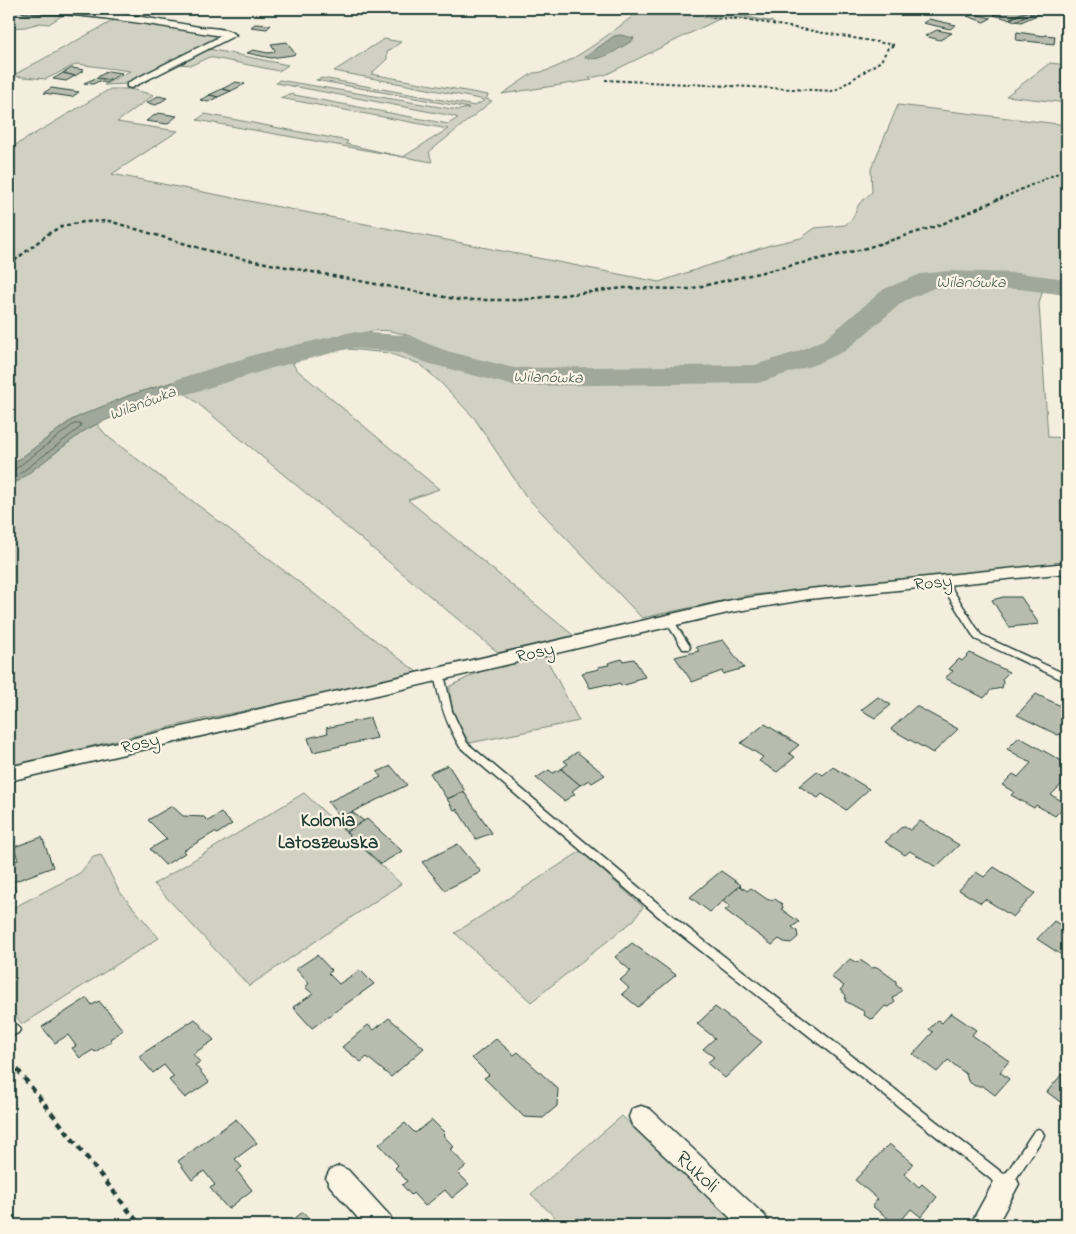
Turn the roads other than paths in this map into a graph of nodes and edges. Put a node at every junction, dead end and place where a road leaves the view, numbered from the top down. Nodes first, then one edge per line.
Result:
1 (24, 9) edge
2 (132, 85) dead end
3 (1067, 568) edge
4 (943, 581) junction
5 (669, 620) junction
6 (686, 647) dead end
7 (439, 674) junction
8 (1067, 679) edge
9 (9, 774) edge
10 (640, 1117) dead end
11 (1038, 1136) dead end
12 (339, 1178) dead end
13 (1006, 1184) junction
14 (381, 1225) edge
15 (756, 1225) edge
16 (983, 1225) edge

1 - 2 street
3 - 4 street, Rosy
4 - 5 street, Rosy
4 - 8 lane
5 - 6 lane
5 - 7 street, Rosy
7 - 9 street, Rosy
7 - 13 lane
10 - 15 street, Rukoli
11 - 13 lane
12 - 14 street
13 - 16 street

